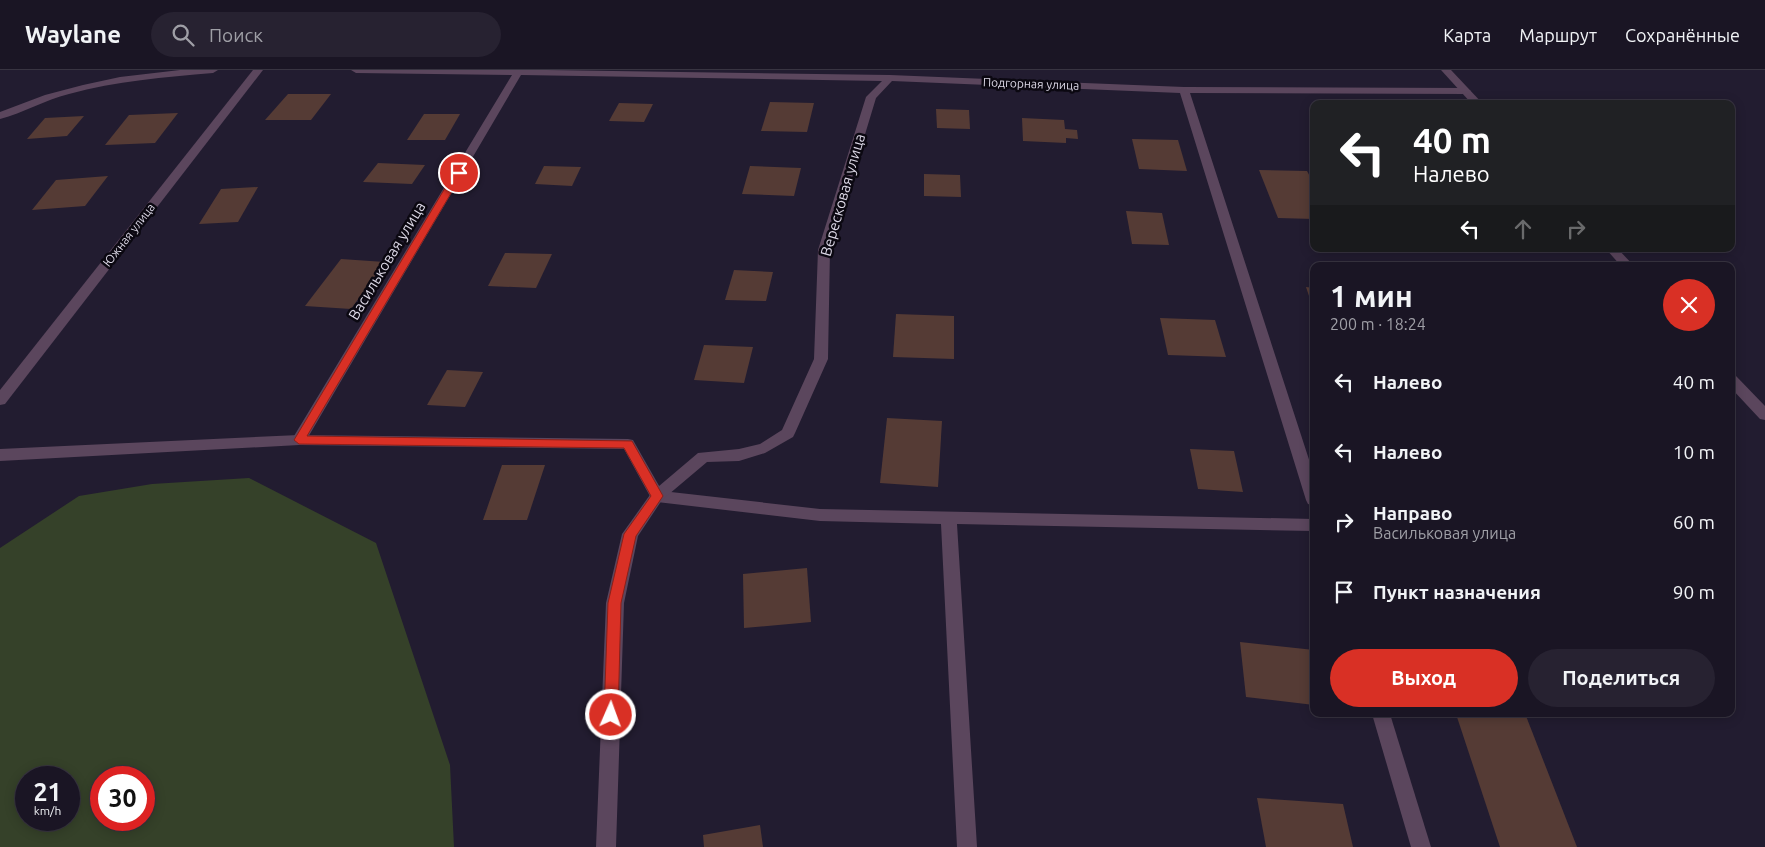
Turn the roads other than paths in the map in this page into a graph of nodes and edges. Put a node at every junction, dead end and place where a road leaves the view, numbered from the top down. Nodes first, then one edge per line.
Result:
1 (214, 70) edge
2 (258, 70) edge
3 (356, 70) edge
4 (1446, 70) edge
5 (518, 73) junction
6 (890, 78) junction
7 (1184, 90) junction
8 (1466, 90) junction
9 (1475, 100) edge
10 (0, 116) edge
11 (1615, 252) edge
12 (1624, 262) edge
13 (1735, 382) edge
14 (0, 400) edge
15 (1765, 415) edge
16 (299, 440) junction
17 (0, 455) edge
18 (1310, 487) edge
19 (658, 496) junction
20 (949, 517) junction
21 (1310, 525) edge
22 (1382, 717) edge
23 (606, 847) edge
24 (967, 847) edge
25 (1421, 847) edge

1 - 10 street
2 - 14 street, Южная улица
3 - 5 street, Подгорная улица
4 - 8 street
5 - 6 street, Подгорная улица
5 - 16 street, Васильковая улица
6 - 7 street, Подгорная улица
6 - 19 street, Вересковая улица
7 - 8 street, Подгорная улица
7 - 18 street
8 - 9 street
11 - 12 street
13 - 15 street
16 - 17 street
16 - 19 street
19 - 20 street
19 - 23 street, Вересковая улица
20 - 21 street
20 - 24 street
22 - 25 street

